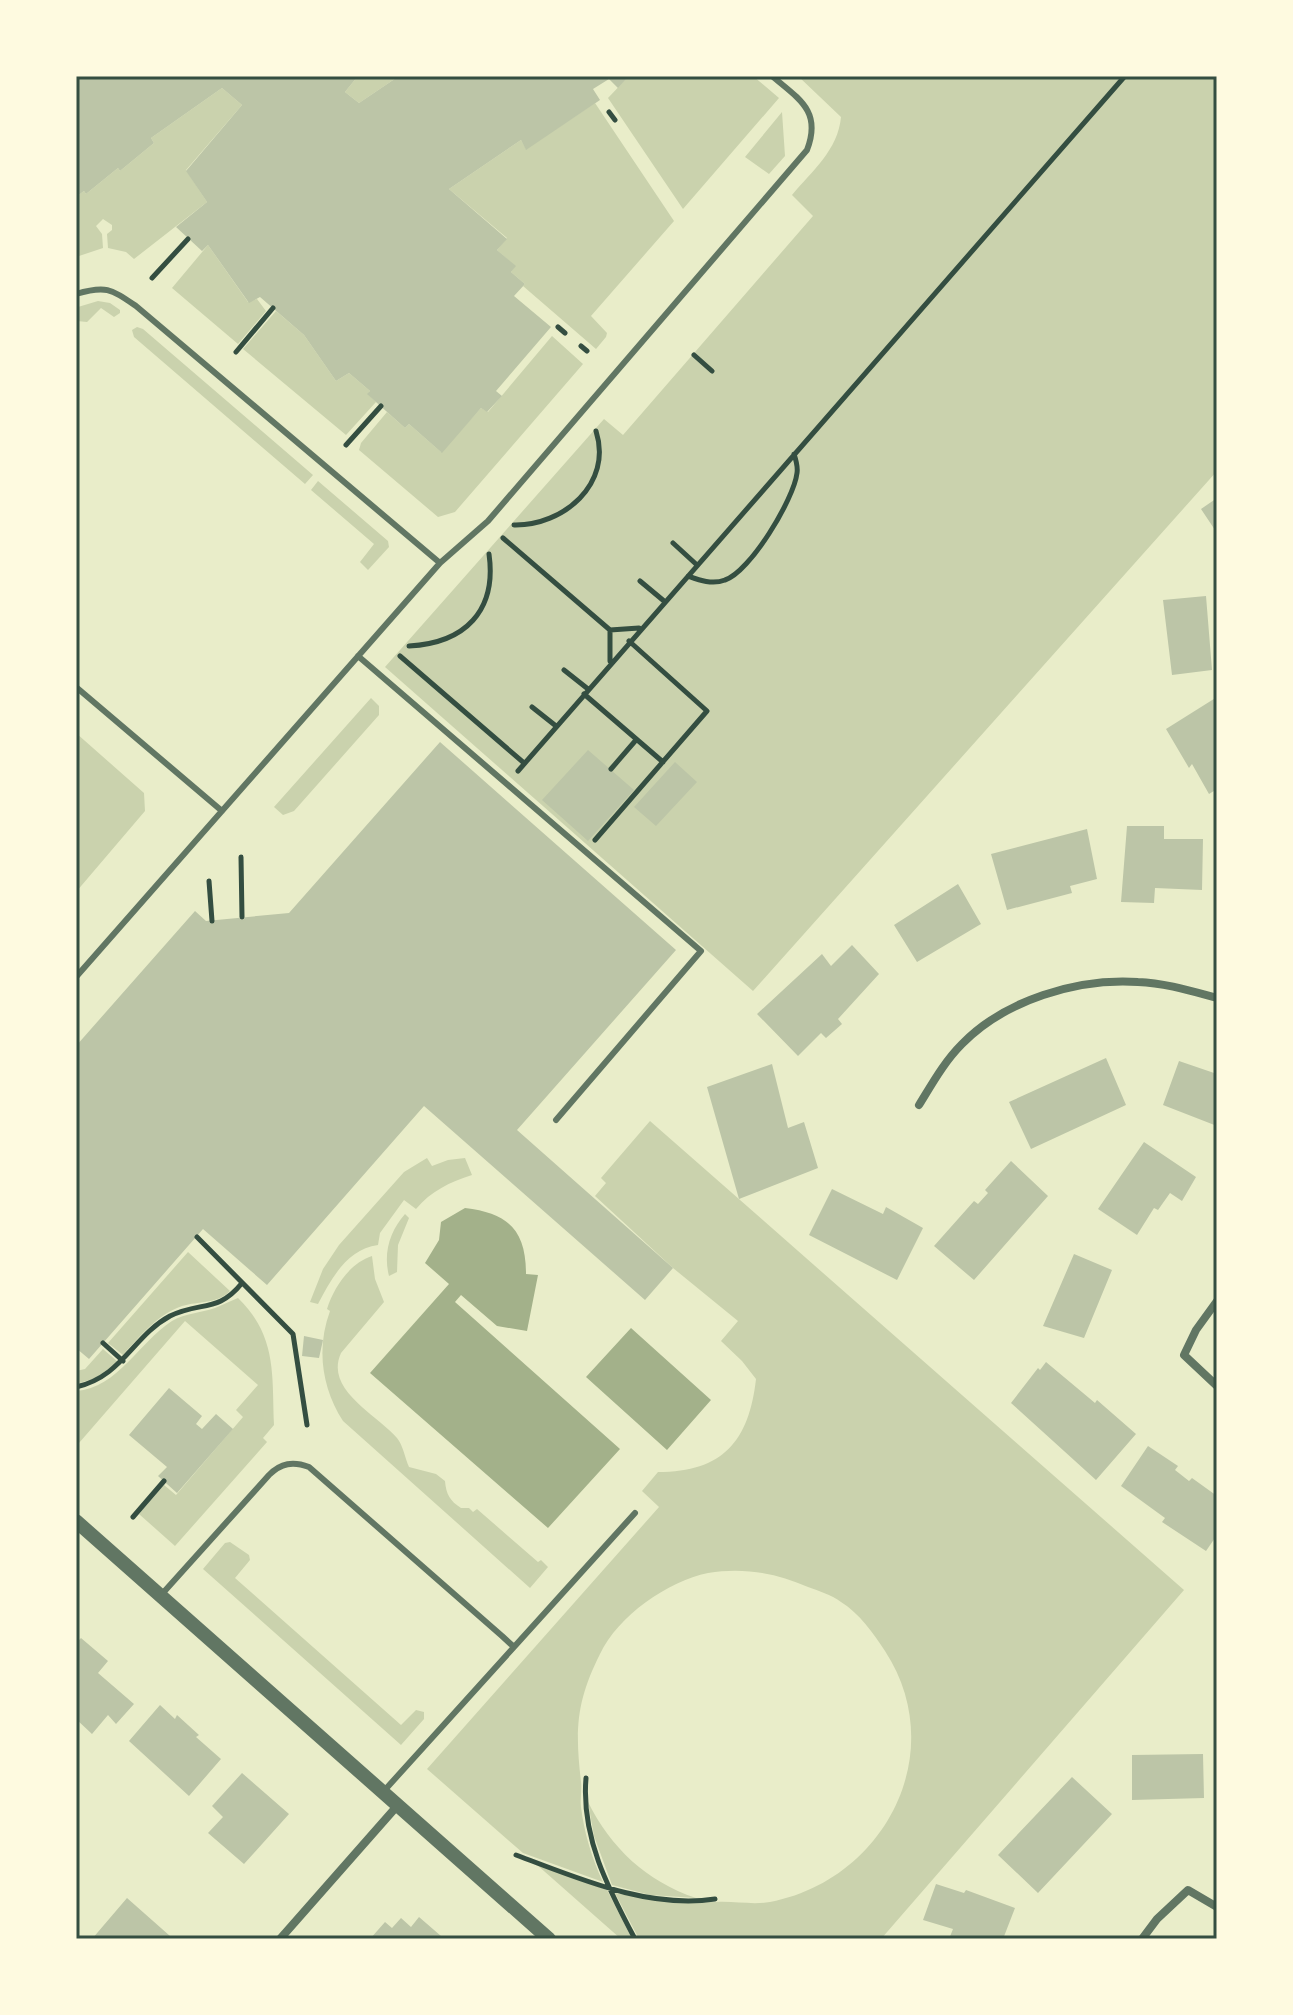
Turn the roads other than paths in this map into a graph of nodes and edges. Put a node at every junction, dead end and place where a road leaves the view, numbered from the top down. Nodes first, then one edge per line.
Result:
1 (772, 76) edge
2 (76, 294) edge
3 (440, 563) junction
4 (358, 656) junction
5 (76, 687) edge
6 (222, 811) junction
7 (76, 977) edge
8 (1217, 998) edge
9 (919, 1105) dead end
10 (556, 1120) dead end
11 (1217, 1301) edge
12 (1217, 1386) edge
13 (635, 1513) dead end
14 (76, 1521) edge
15 (160, 1596) junction
16 (514, 1647) junction
17 (383, 1792) junction
18 (398, 1805) junction
19 (1217, 1907) edge
20 (280, 1939) edge
21 (549, 1939) edge
22 (1142, 1939) edge

1 - 3 lane
2 - 3 lane
3 - 4 lane
4 - 6 lane
4 - 10 lane
5 - 6 lane
6 - 7 lane
8 - 9 street
11 - 12 street
13 - 16 lane
14 - 15 street
15 - 16 lane
15 - 17 street
16 - 17 lane
17 - 18 street
18 - 20 street
18 - 21 street
19 - 22 street

